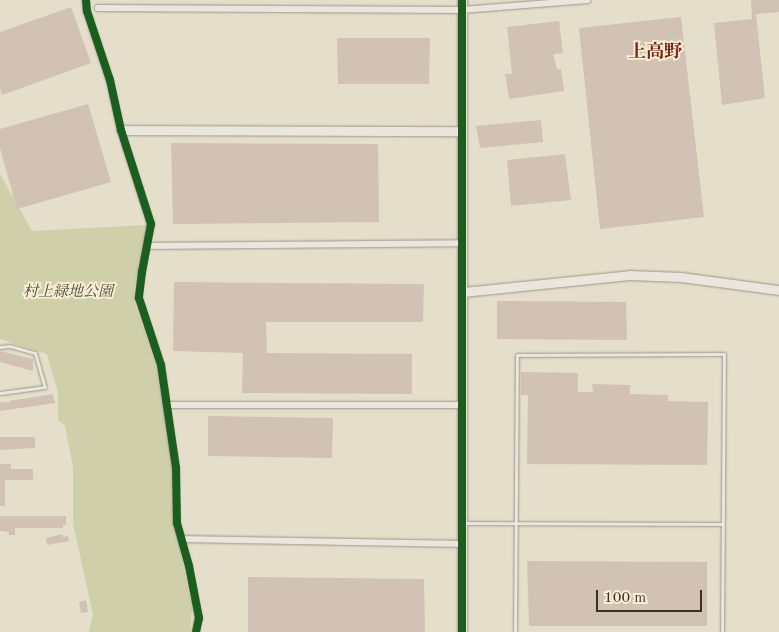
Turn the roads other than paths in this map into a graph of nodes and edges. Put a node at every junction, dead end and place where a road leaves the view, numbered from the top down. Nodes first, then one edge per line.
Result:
1 (86, 0) edge
2 (588, 0) edge
3 (462, 5) edge
4 (98, 8) dead end
5 (121, 130) junction
6 (460, 131) junction
7 (462, 243) junction
8 (147, 246) junction
9 (779, 290) edge
10 (463, 292) junction
11 (0, 347) edge
12 (0, 394) edge
13 (166, 405) junction
14 (463, 405) junction
15 (463, 523) junction
16 (515, 523) junction
17 (722, 524) junction
18 (182, 539) junction
19 (463, 544) junction
20 (196, 632) edge
21 (462, 632) edge
22 (515, 632) edge
23 (722, 632) edge

1 - 5 street
2 - 3 street
3 - 4 street
3 - 6 street
5 - 6 street
5 - 8 street
6 - 7 street
7 - 8 street
7 - 10 street
8 - 13 street
9 - 10 street
10 - 14 street
11 - 12 lane
13 - 14 street
13 - 18 street
14 - 15 street
15 - 16 lane
15 - 19 street
16 - 17 lane
16 - 17 lane
16 - 22 lane
17 - 23 lane
18 - 19 street
18 - 20 street
19 - 21 street

